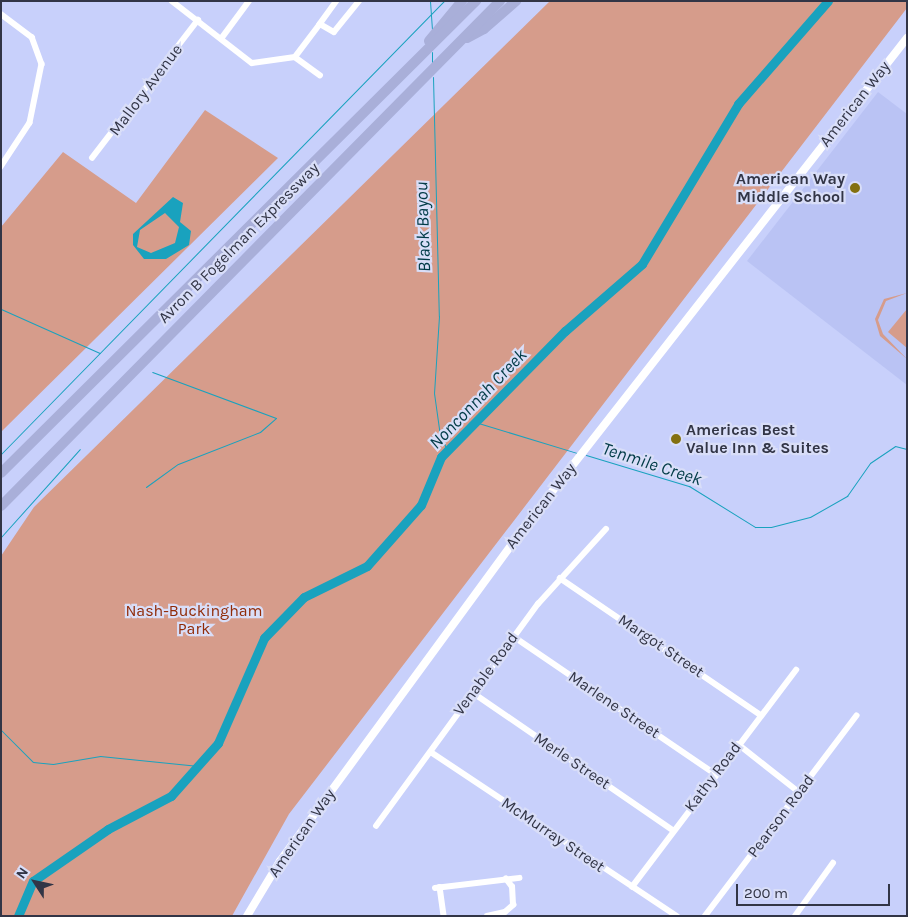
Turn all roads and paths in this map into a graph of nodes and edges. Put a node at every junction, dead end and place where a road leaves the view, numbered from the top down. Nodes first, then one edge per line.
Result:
1 (172, 1) edge
2 (248, 1) edge
3 (337, 1) edge
4 (359, 1) edge
5 (462, 1) edge
6 (476, 1) edge
7 (500, 1) edge
8 (516, 1) edge
9 (1, 14) edge
10 (452, 19) junction
11 (198, 20) junction
12 (320, 24) junction
13 (907, 38) edge
14 (221, 39) junction
15 (458, 44) junction
16 (295, 57) junction
17 (320, 75) dead end
18 (92, 158) dead end
19 (1, 167) edge
20 (1, 473) edge
21 (1, 506) edge
22 (606, 529) dead end
23 (560, 578) junction
24 (513, 636) junction
25 (796, 670) dead end
26 (472, 692) junction
27 (761, 715) junction
28 (856, 716) dead end
29 (738, 744) junction
30 (431, 752) junction
31 (715, 774) junction
32 (799, 792) junction
33 (376, 826) dead end
34 (673, 830) junction
35 (833, 863) dead end
36 (519, 878) dead end
37 (506, 879) junction
38 (632, 887) junction
39 (247, 916) edge
40 (444, 916) edge
41 (487, 916) edge
42 (677, 916) edge
43 (705, 916) edge
44 (795, 916) edge

1 - 11 street
2 - 14 street
3 - 12 street
4 - 12 street
5 - 10 highway
6 - 10 highway
7 - 15 highway, Avron B Fogelman Expressway
8 - 15 highway
9 - 19 street
10 - 20 highway, Avron B Fogelman Expressway
11 - 14 street
11 - 18 street, Mallory Avenue
12 - 16 street
13 - 39 main road, American Way
14 - 16 street
15 - 21 highway, Avron B Fogelman Expressway
16 - 17 street
22 - 23 street, Venable Road
23 - 24 street, Venable Road
23 - 27 street, Margot Street
24 - 26 street, Venable Road
24 - 31 street, Marlene Street
25 - 27 street, Kathy Road
26 - 30 street, Venable Road
26 - 34 street, Merle Street
27 - 29 street, Kathy Road
28 - 32 street, Pearson Road
29 - 31 street, Kathy Road
29 - 32 street
30 - 33 street, Venable Road
30 - 38 street, McMurray Street
31 - 34 street, Kathy Road
32 - 43 street, Pearson Road
34 - 38 street, Kathy Road
35 - 44 street
36 - 37 street
37 - 40 street
37 - 41 street
38 - 42 street, McMurray Street

